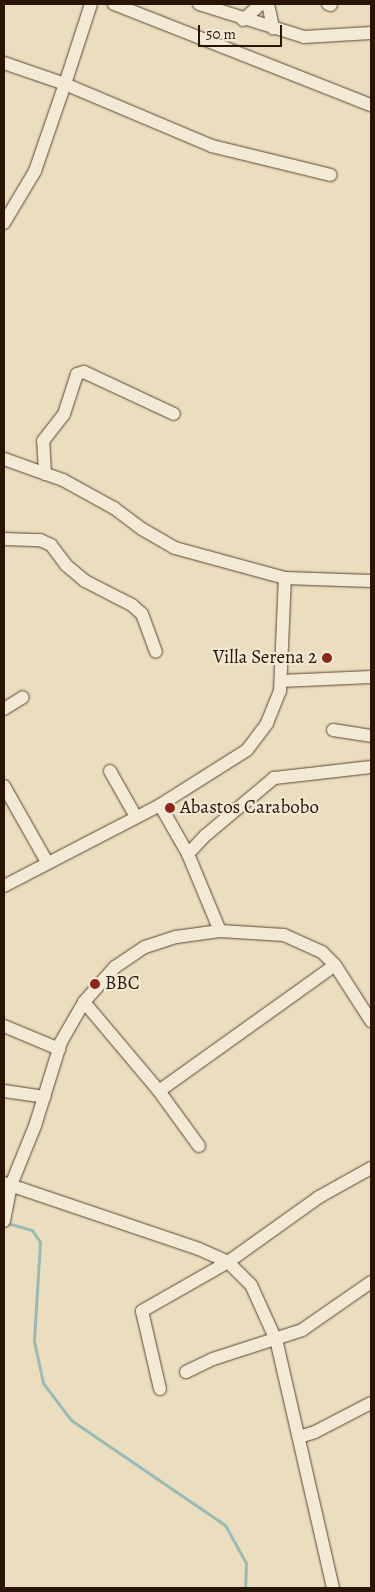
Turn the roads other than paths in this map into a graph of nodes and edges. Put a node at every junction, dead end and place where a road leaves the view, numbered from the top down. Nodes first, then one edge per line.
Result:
1 (91, 4) edge
2 (114, 4) edge
3 (199, 4) edge
4 (261, 4) edge
5 (268, 4) edge
6 (243, 20) junction
7 (273, 28) junction
8 (371, 32) edge
9 (4, 63) edge
10 (64, 84) junction
11 (371, 104) edge
12 (331, 174) dead end
13 (4, 223) edge
14 (174, 414) dead end
15 (4, 459) edge
16 (45, 474) junction
17 (4, 539) edge
18 (285, 578) junction
19 (371, 582) edge
20 (156, 652) dead end
21 (371, 677) edge
22 (281, 681) junction
23 (23, 697) dead end
24 (4, 709) edge
25 (333, 730) dead end
26 (371, 736) edge
27 (371, 767) edge
28 (110, 771) dead end
29 (4, 786) edge
30 (160, 805) junction
31 (136, 817) junction
32 (188, 854) junction
33 (47, 862) junction
34 (4, 886) edge
35 (220, 931) junction
36 (335, 964) junction
37 (84, 1002) junction
38 (371, 1021) edge
39 (4, 1026) edge
40 (58, 1049) junction
41 (4, 1091) edge
42 (159, 1091) junction
43 (45, 1097) junction
44 (199, 1146) dead end
45 (371, 1168) edge
46 (8, 1184) edge
47 (4, 1221) edge
48 (228, 1262) junction
49 (371, 1282) edge
50 (276, 1340) junction
51 (186, 1372) dead end
52 (160, 1389) dead end
53 (371, 1403) edge
54 (299, 1437) junction
55 (333, 1588) edge

1 - 10 street
2 - 11 street
3 - 6 street
4 - 6 street
5 - 7 street
6 - 7 street
7 - 8 street
9 - 10 street
10 - 12 street
10 - 13 street
14 - 16 street
15 - 16 street
16 - 18 street
17 - 20 street
18 - 19 street
18 - 22 street
21 - 22 street
22 - 30 street
23 - 24 street
25 - 26 street
27 - 32 street
28 - 31 street
29 - 33 street
30 - 31 street
30 - 32 street
31 - 33 street
32 - 35 street
33 - 34 street
35 - 36 street
35 - 37 street
36 - 38 street
36 - 42 street
37 - 40 street
37 - 42 street
39 - 40 street
40 - 43 street
41 - 43 street
42 - 44 street
43 - 46 street
45 - 48 street
46 - 47 street
46 - 48 street
48 - 50 street
48 - 52 street
49 - 50 street
50 - 51 street
50 - 54 street
53 - 54 street
54 - 55 street

